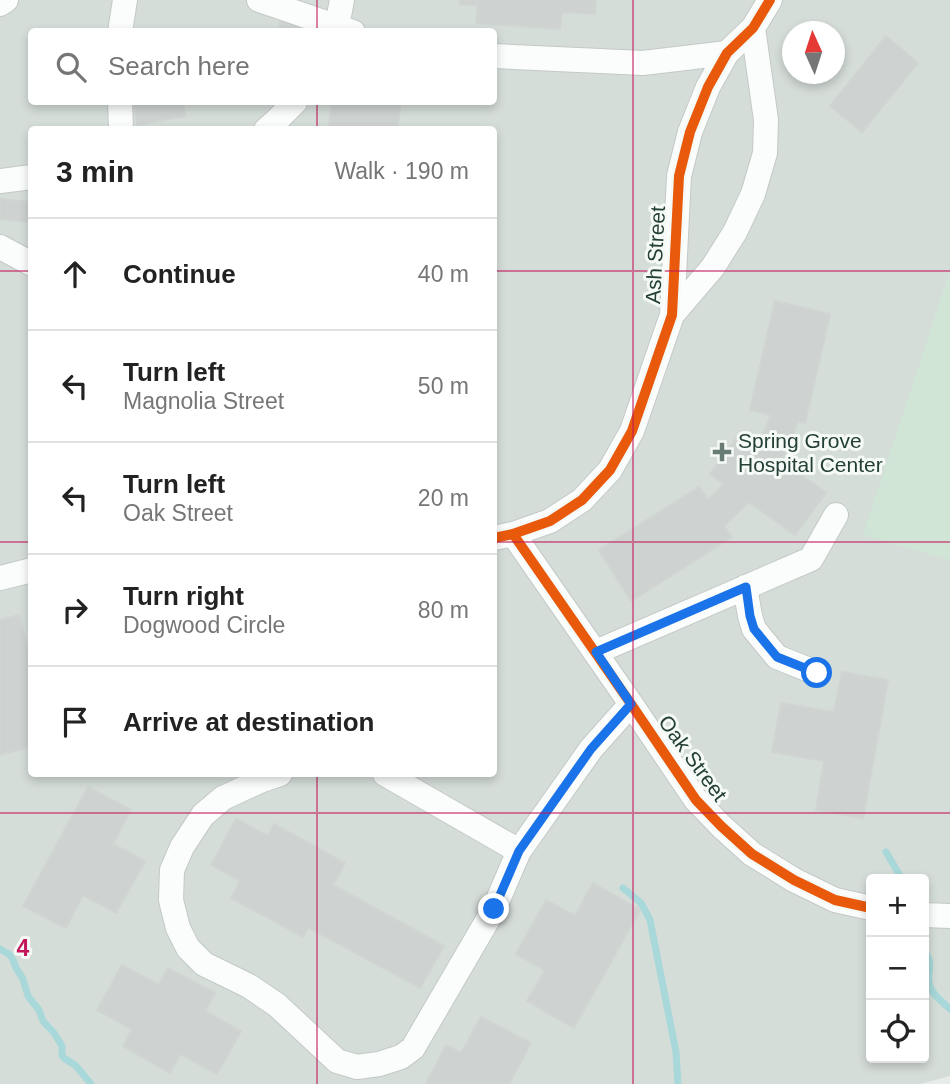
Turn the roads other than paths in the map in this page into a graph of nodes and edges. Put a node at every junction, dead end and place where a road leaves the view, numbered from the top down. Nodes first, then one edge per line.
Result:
1 (6, 0) edge
2 (125, 0) edge
3 (259, 0) edge
4 (342, 0) edge
5 (770, 0) edge
6 (0, 4) edge
7 (121, 28) edge
8 (336, 28) edge
9 (342, 28) edge
10 (752, 28) junction
11 (727, 53) junction
12 (497, 56) edge
13 (120, 105) edge
14 (292, 105) edge
15 (121, 126) edge
16 (275, 126) edge
17 (28, 178) edge
18 (0, 181) edge
19 (0, 247) edge
20 (28, 262) edge
21 (672, 315) junction
22 (836, 515) dead end
23 (503, 536) edge
24 (28, 571) edge
25 (0, 578) edge
26 (746, 587) junction
27 (596, 652) junction
28 (817, 673) dead end
29 (631, 704) junction
30 (271, 777) edge
31 (389, 777) edge
32 (519, 851) junction
33 (866, 907) edge
34 (929, 915) edge
35 (950, 916) edge

1 - 6 street
2 - 7 street
3 - 8 street
4 - 9 street
5 - 10 street, Ash Street
10 - 11 street, Ash Street
10 - 21 street, Ash Street
11 - 12 street
11 - 21 street, Ash Street
13 - 15 street
14 - 16 street
17 - 18 street
19 - 20 street
21 - 23 street, Ash Street
22 - 26 street
23 - 27 street, Oak Street
24 - 25 street
26 - 27 street
26 - 28 street
27 - 29 street, Oak Street
29 - 32 street
29 - 33 street, Oak Street
30 - 32 street
31 - 32 street
34 - 35 street

